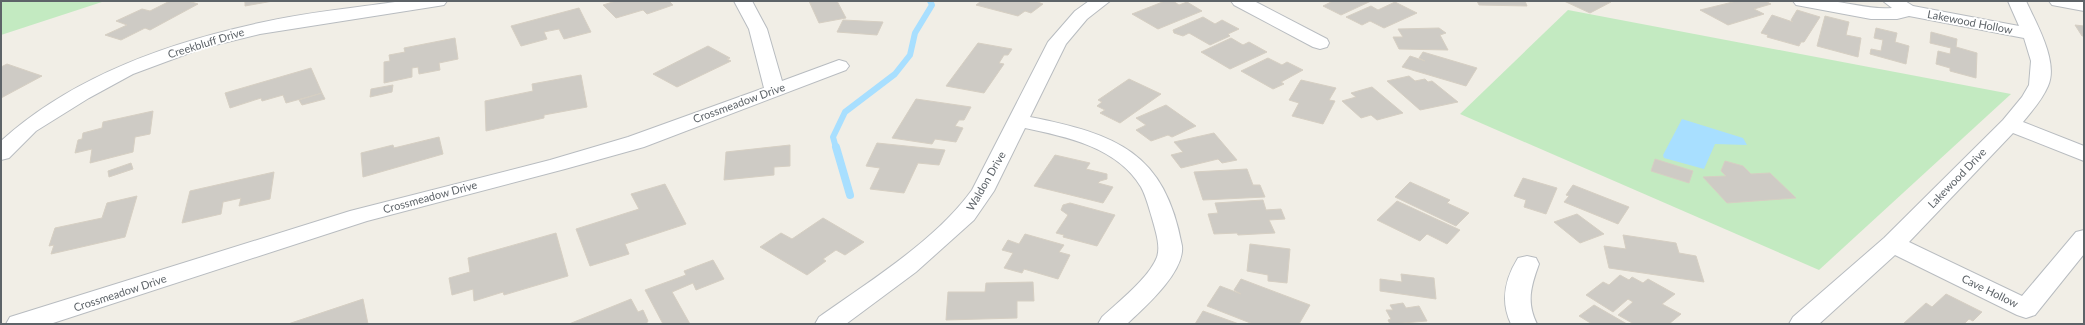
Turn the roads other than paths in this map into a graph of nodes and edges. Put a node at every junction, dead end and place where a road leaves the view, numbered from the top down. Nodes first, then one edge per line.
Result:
1 (438, 1) edge
2 (743, 1) edge
3 (1101, 1) edge
4 (1240, 1) edge
5 (1802, 1) edge
6 (2017, 1) edge
7 (2058, 1) edge
8 (1900, 6) edge
9 (2084, 6) edge
10 (2032, 34) junction
11 (1320, 43) dead end
12 (839, 66) dead end
13 (776, 90) junction
14 (1019, 121) junction
15 (2010, 124) junction
16 (1, 153) edge
17 (2084, 154) edge
18 (2084, 238) edge
19 (1893, 244) junction
20 (1527, 264) dead end
21 (18, 324) edge
22 (828, 324) edge
23 (1111, 324) edge
24 (1524, 324) edge
25 (1802, 324) edge

1 - 16 street, Creekbluff Drive
2 - 13 street
3 - 14 street, Waldon Drive
4 - 11 street
5 - 8 street, Lakewood Hollow
6 - 10 street, Lakewood Drive
7 - 9 street
8 - 10 street, Lakewood Hollow
10 - 15 street, Lakewood Drive
12 - 13 street, Crossmeadow Drive
13 - 21 street, Crossmeadow Drive
14 - 22 street, Waldon Drive
14 - 23 street
15 - 17 street
15 - 19 street, Lakewood Drive
18 - 19 street, Cave Hollow
19 - 25 street, Lakewood Drive
20 - 24 street

